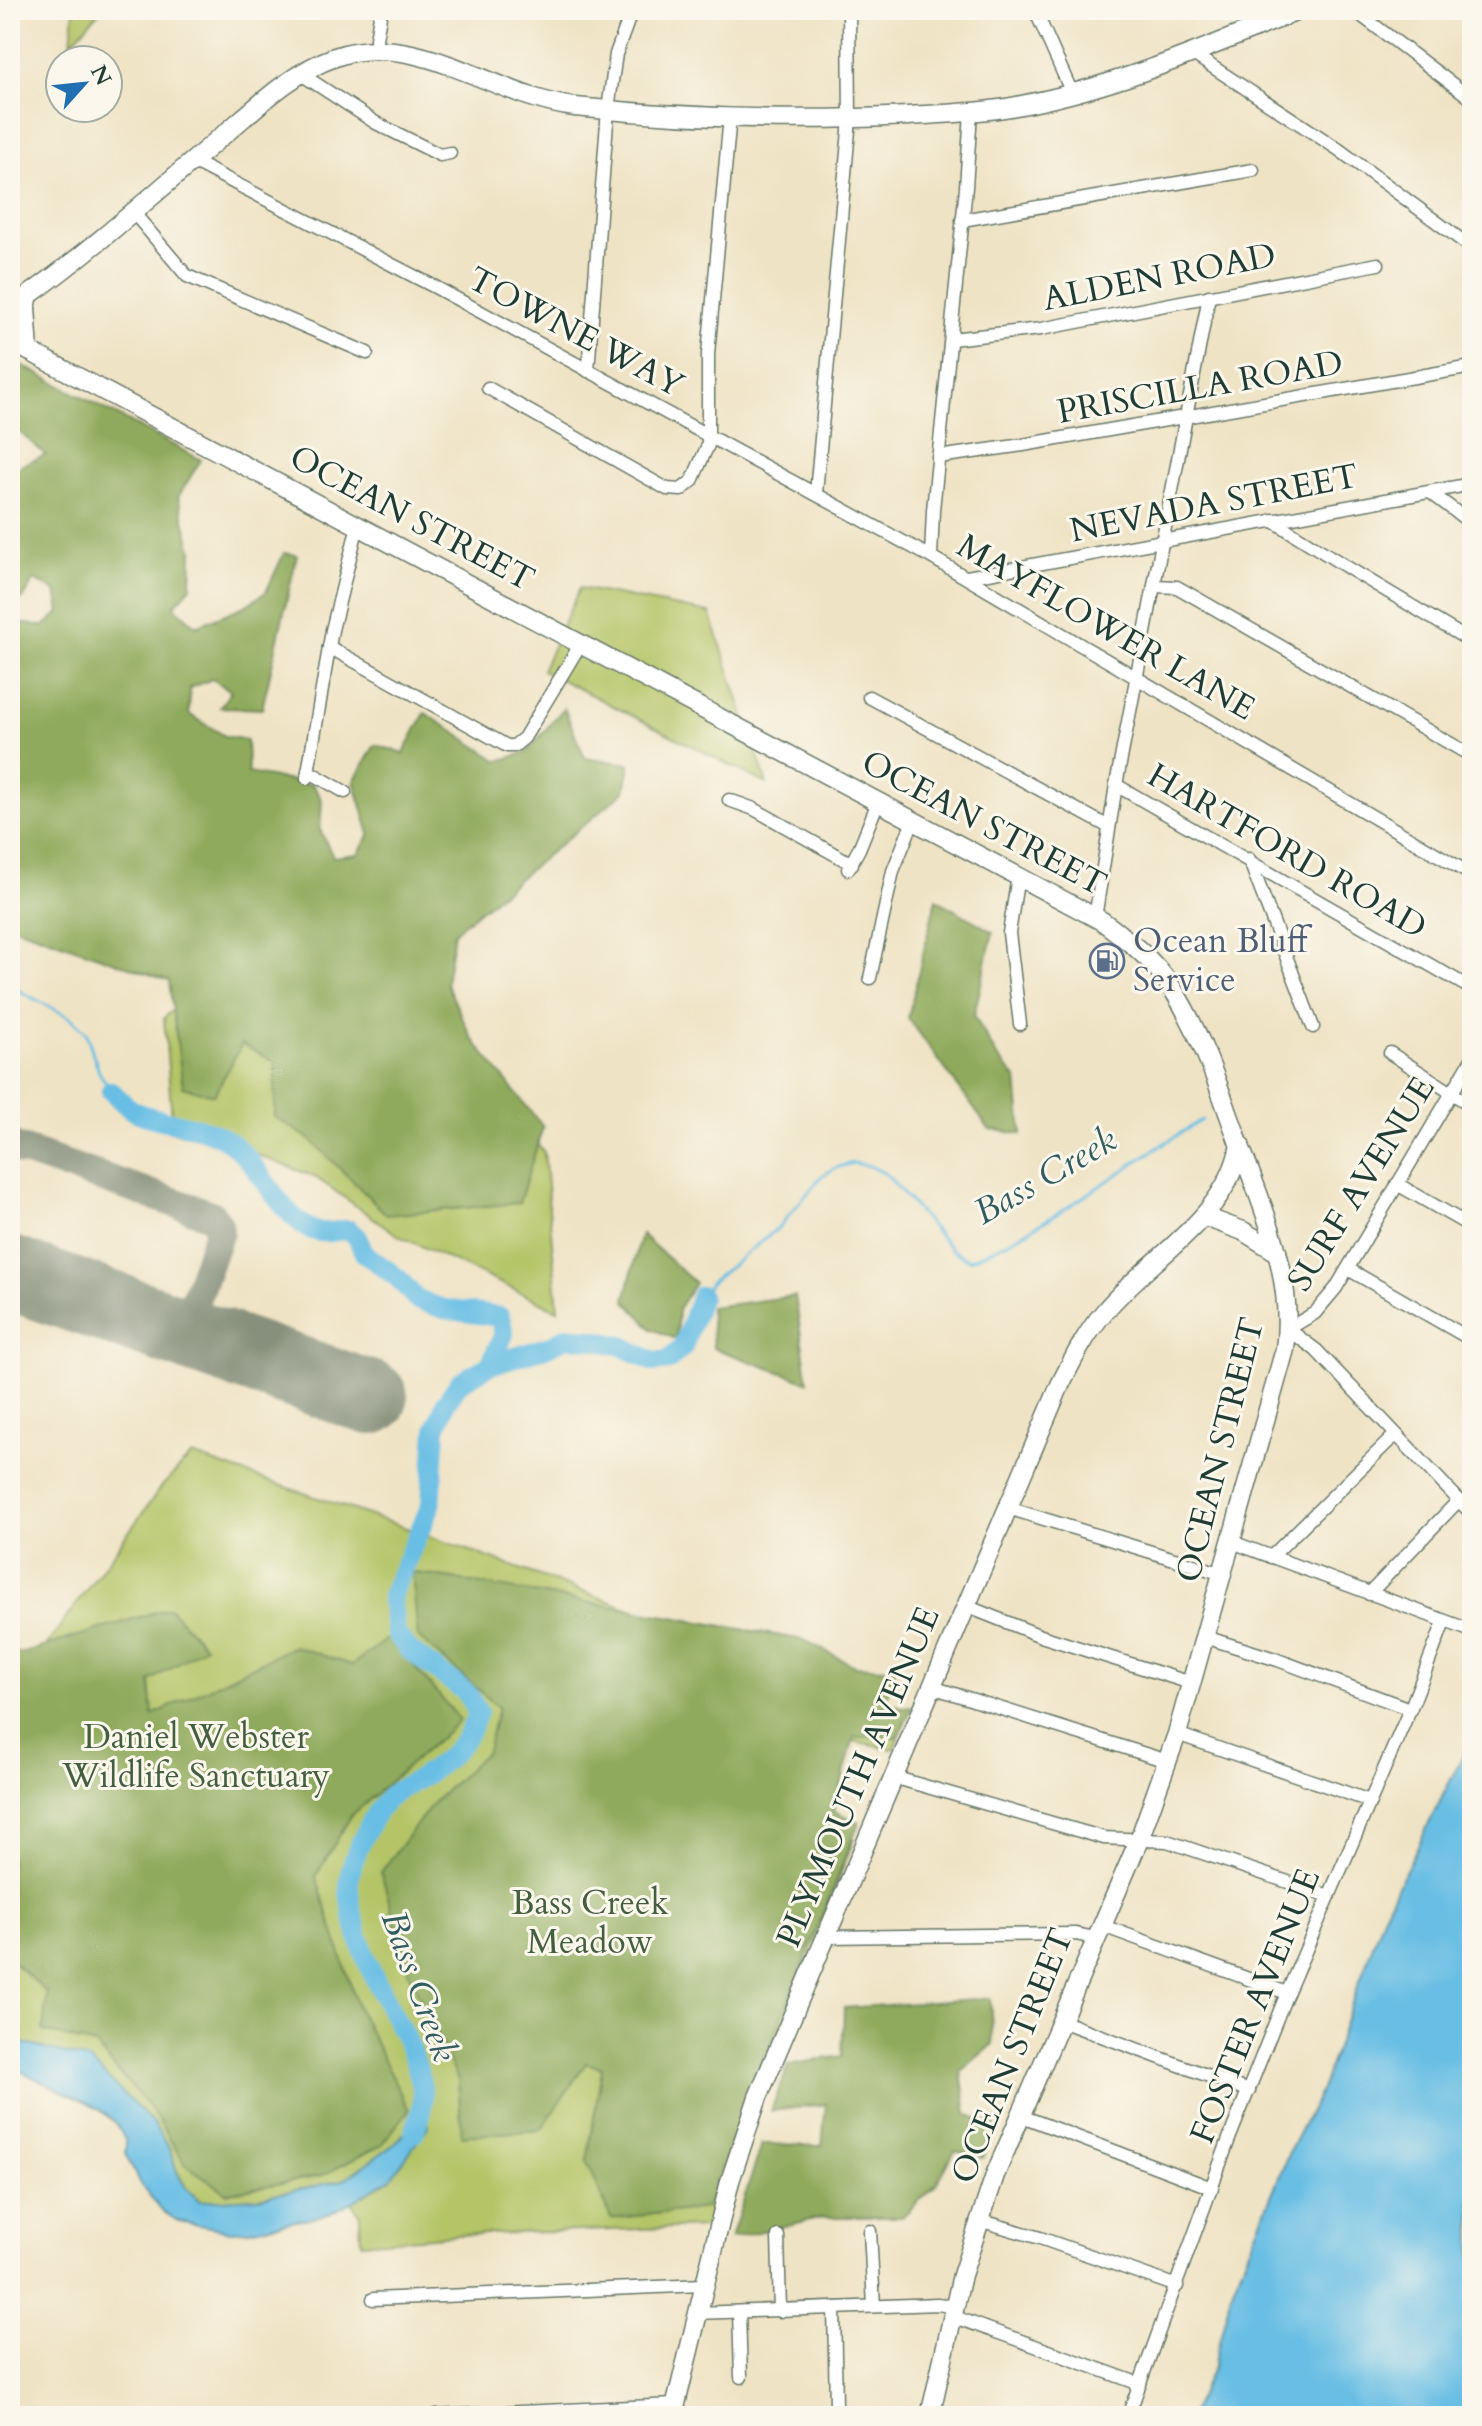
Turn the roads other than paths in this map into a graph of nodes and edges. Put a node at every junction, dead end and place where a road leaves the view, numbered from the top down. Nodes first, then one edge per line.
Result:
1 (381, 10) edge
2 (632, 10) edge
3 (849, 10) edge
4 (1035, 10) edge
5 (1300, 10) edge
6 (1354, 10) edge
7 (377, 50) junction
8 (1193, 54) junction
9 (301, 74) junction
10 (1072, 93) junction
11 (1472, 99) edge
12 (608, 109) junction
13 (971, 112) junction
14 (730, 116) junction
15 (850, 119) junction
16 (450, 153) dead end
17 (192, 161) junction
18 (1253, 170) dead end
19 (133, 212) junction
20 (962, 220) junction
21 (1472, 248) edge
22 (1378, 264) dead end
23 (29, 295) junction
24 (1209, 296) junction
25 (10, 303) edge
26 (951, 339) junction
27 (10, 341) edge
28 (29, 351) junction
29 (367, 353) dead end
30 (1472, 367) edge
31 (588, 371) junction
32 (488, 388) dead end
33 (1185, 417) junction
34 (706, 434) junction
35 (938, 457) junction
36 (1472, 484) edge
37 (1430, 492) junction
38 (816, 493) junction
39 (1272, 520) junction
40 (1472, 524) edge
41 (358, 525) junction
42 (1164, 541) junction
43 (931, 557) junction
44 (967, 577) junction
45 (1155, 586) junction
46 (1472, 642) edge
47 (580, 645) junction
48 (329, 647) junction
49 (1136, 679) junction
50 (869, 697) dead end
51 (1472, 756) edge
52 (1116, 785) junction
53 (345, 792) dead end
54 (729, 800) dead end
55 (878, 802) junction
56 (913, 821) junction
57 (1109, 827) junction
58 (1249, 859) junction
59 (1472, 875) edge
60 (1018, 876) junction
61 (1095, 918) junction
62 (870, 978) dead end
63 (1472, 989) edge
64 (1020, 1024) dead end
65 (1313, 1027) dead end
66 (1390, 1053) dead end
67 (1472, 1059) edge
68 (1452, 1094) junction
69 (1472, 1106) edge
70 (1240, 1145) junction
71 (1397, 1184) junction
72 (1205, 1217) junction
73 (1472, 1227) edge
74 (1277, 1252) junction
75 (1348, 1269) junction
76 (1288, 1329) junction
77 (1472, 1340) edge
78 (1395, 1435) junction
79 (1459, 1500) junction
80 (1008, 1508) junction
81 (1472, 1514) edge
82 (1232, 1542) junction
83 (1271, 1557) junction
84 (1223, 1574) junction
85 (1369, 1594) junction
86 (966, 1606) junction
87 (1444, 1622) junction
88 (1472, 1631) edge
89 (1205, 1637) junction
90 (1191, 1683) junction
91 (932, 1687) junction
92 (1410, 1709) junction
93 (1177, 1734) junction
94 (1167, 1761) junction
95 (893, 1777) junction
96 (1370, 1801) junction
97 (1139, 1840) junction
98 (1329, 1896) junction
99 (1098, 1932) junction
100 (825, 1937) junction
101 (1287, 1993) junction
102 (1061, 2021) junction
103 (1249, 2091) junction
104 (1019, 2115) junction
105 (1212, 2188) junction
106 (979, 2220) junction
107 (870, 2231) dead end
108 (778, 2236) dead end
109 (703, 2285) junction
110 (1177, 2286) junction
111 (373, 2299) dead end
112 (874, 2306) junction
113 (834, 2308) junction
114 (780, 2311) junction
115 (739, 2312) junction
116 (953, 2312) junction
117 (696, 2313) junction
118 (741, 2377) dead end
119 (1140, 2384) junction
120 (836, 2406) dead end
121 (674, 2410) edge
122 (436, 2416) edge
123 (930, 2416) edge
124 (1128, 2416) edge

1 - 7 street
2 - 12 street
3 - 15 street
4 - 10 street
5 - 8 street
6 - 11 street
7 - 9 street
7 - 12 street
8 - 10 street
8 - 21 street
9 - 16 street
9 - 17 street
10 - 13 street
12 - 14 street
12 - 31 street
13 - 15 street
13 - 20 street, MAYFLOWER LANE
14 - 15 street
14 - 34 street
15 - 38 street
17 - 19 street
17 - 31 street, TOWNE WAY
18 - 20 street
19 - 23 street
19 - 29 street
20 - 26 street, MAYFLOWER LANE
22 - 24 street, ALDEN ROAD
23 - 25 street
23 - 28 street
24 - 26 street, ALDEN ROAD
24 - 33 street
26 - 35 street, MAYFLOWER LANE
27 - 28 street, OCEAN STREET
28 - 41 street, OCEAN STREET
30 - 33 street, PRISCILLA ROAD
31 - 34 street, TOWNE WAY
32 - 34 street
33 - 35 street, PRISCILLA ROAD
33 - 42 street
34 - 38 street, TOWNE WAY
35 - 43 street, MAYFLOWER LANE
36 - 37 street, NEVADA STREET
37 - 39 street, NEVADA STREET
37 - 40 street
38 - 43 street, TOWNE WAY
39 - 42 street, NEVADA STREET
39 - 46 street
41 - 47 street, OCEAN STREET
41 - 48 street
42 - 44 street, NEVADA STREET
42 - 45 street
43 - 44 street, MAYFLOWER LANE
44 - 49 street, MAYFLOWER LANE
45 - 49 street
45 - 51 street
47 - 48 street
47 - 55 street, OCEAN STREET
48 - 53 street
49 - 52 street
49 - 59 street, MAYFLOWER LANE
50 - 57 street
52 - 57 street
52 - 58 street, HARTFORD ROAD
54 - 55 street
55 - 56 street, OCEAN STREET
56 - 60 street, OCEAN STREET
56 - 62 street
57 - 61 street
58 - 63 street, HARTFORD ROAD
58 - 65 street
60 - 61 street, OCEAN STREET
60 - 64 street
61 - 70 street, OCEAN STREET
66 - 68 street
67 - 68 street, SURF AVENUE
68 - 69 street
68 - 71 street, SURF AVENUE
70 - 72 street, PLYMOUTH AVENUE
70 - 74 street, OCEAN STREET
71 - 73 street
71 - 75 street, SURF AVENUE
72 - 74 street
72 - 80 street, PLYMOUTH AVENUE
74 - 76 street, OCEAN STREET
75 - 76 street, SURF AVENUE
75 - 77 street
76 - 78 street
76 - 82 street, OCEAN STREET
78 - 79 street
78 - 83 street
79 - 81 street
79 - 85 street
80 - 84 street
80 - 86 street, PLYMOUTH AVENUE
82 - 83 street
82 - 84 street, OCEAN STREET
83 - 85 street
84 - 89 street, OCEAN STREET
85 - 87 street
86 - 90 street
86 - 91 street, PLYMOUTH AVENUE
87 - 88 street
87 - 92 street, FOSTER AVENUE
89 - 90 street, OCEAN STREET
89 - 92 street
90 - 93 street, OCEAN STREET
91 - 94 street
91 - 95 street, PLYMOUTH AVENUE
92 - 96 street, FOSTER AVENUE
93 - 94 street, OCEAN STREET
93 - 96 street
94 - 97 street, OCEAN STREET
95 - 97 street
95 - 100 street, PLYMOUTH AVENUE
96 - 98 street, FOSTER AVENUE
97 - 98 street
97 - 99 street, OCEAN STREET
98 - 101 street, FOSTER AVENUE
99 - 100 street
99 - 101 street
99 - 102 street, OCEAN STREET
100 - 109 street, PLYMOUTH AVENUE
101 - 103 street, FOSTER AVENUE
102 - 103 street
102 - 104 street, OCEAN STREET
103 - 105 street, FOSTER AVENUE
104 - 105 street
104 - 106 street, OCEAN STREET
105 - 110 street, FOSTER AVENUE
106 - 110 street
106 - 116 street, OCEAN STREET
107 - 112 street
108 - 114 street
109 - 111 street
109 - 117 street, PLYMOUTH AVENUE
110 - 119 street, FOSTER AVENUE
112 - 113 street
112 - 116 street
113 - 114 street
113 - 120 street
114 - 115 street
115 - 117 street
115 - 118 street
116 - 119 street
116 - 123 street, OCEAN STREET
117 - 121 street, PLYMOUTH AVENUE
119 - 124 street, FOSTER AVENUE
121 - 122 street

